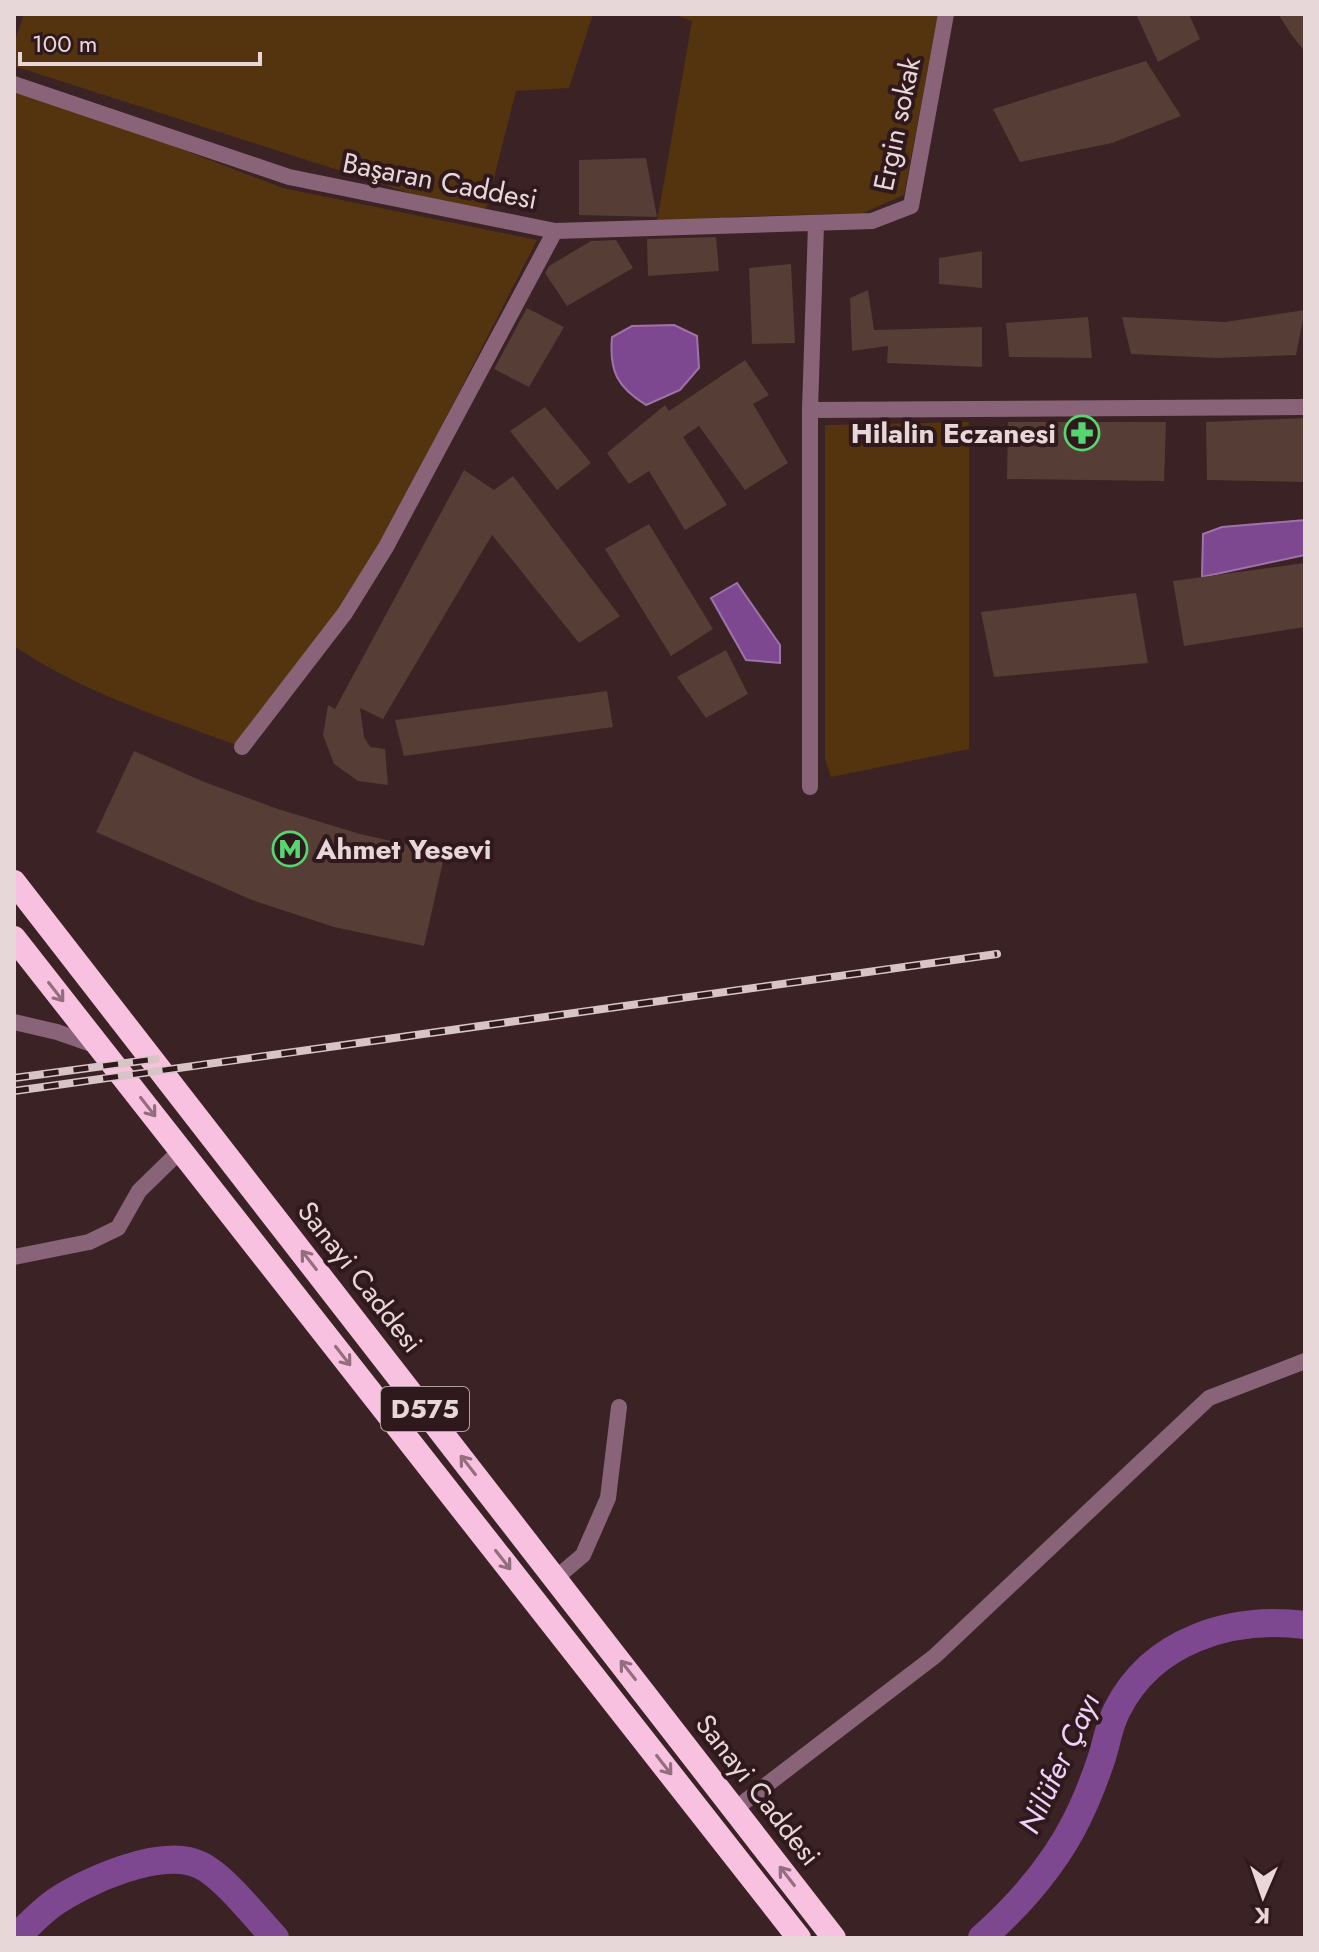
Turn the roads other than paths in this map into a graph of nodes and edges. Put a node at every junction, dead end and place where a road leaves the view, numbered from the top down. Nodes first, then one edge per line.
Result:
1 (946, 14) edge
2 (14, 84) edge
3 (872, 221) joint
4 (816, 225) junction
5 (555, 231) junction
6 (1305, 407) edge
7 (810, 410) junction
8 (242, 747) dead end
9 (810, 787) dead end
10 (14, 882) edge
11 (14, 938) edge
12 (14, 1022) edge
13 (98, 1047) junction
14 (181, 1150) junction
15 (14, 1257) edge
16 (1305, 1361) edge
17 (619, 1407) dead end
18 (556, 1578) junction
19 (735, 1809) junction
20 (799, 1938) edge
21 (834, 1938) edge

1 - 3 street, Ergin sokak
2 - 5 street, Başaran Caddesi
3 - 4 street, Başaran Caddesi
4 - 5 street, Başaran Caddesi
4 - 7 street
5 - 8 street
6 - 7 street
7 - 9 street
18 -> 10 highway, Sanayi Caddesi / D575
11 -> 13 highway, Sanayi Caddesi
12 - 13 street
13 -> 14 highway, Sanayi Caddesi / D575
14 - 15 street
14 -> 20 highway, Sanayi Caddesi / D575
16 - 19 street
17 - 18 street
19 -> 18 highway, Sanayi Caddesi / D575
21 -> 19 highway, Sanayi Caddesi / D575

